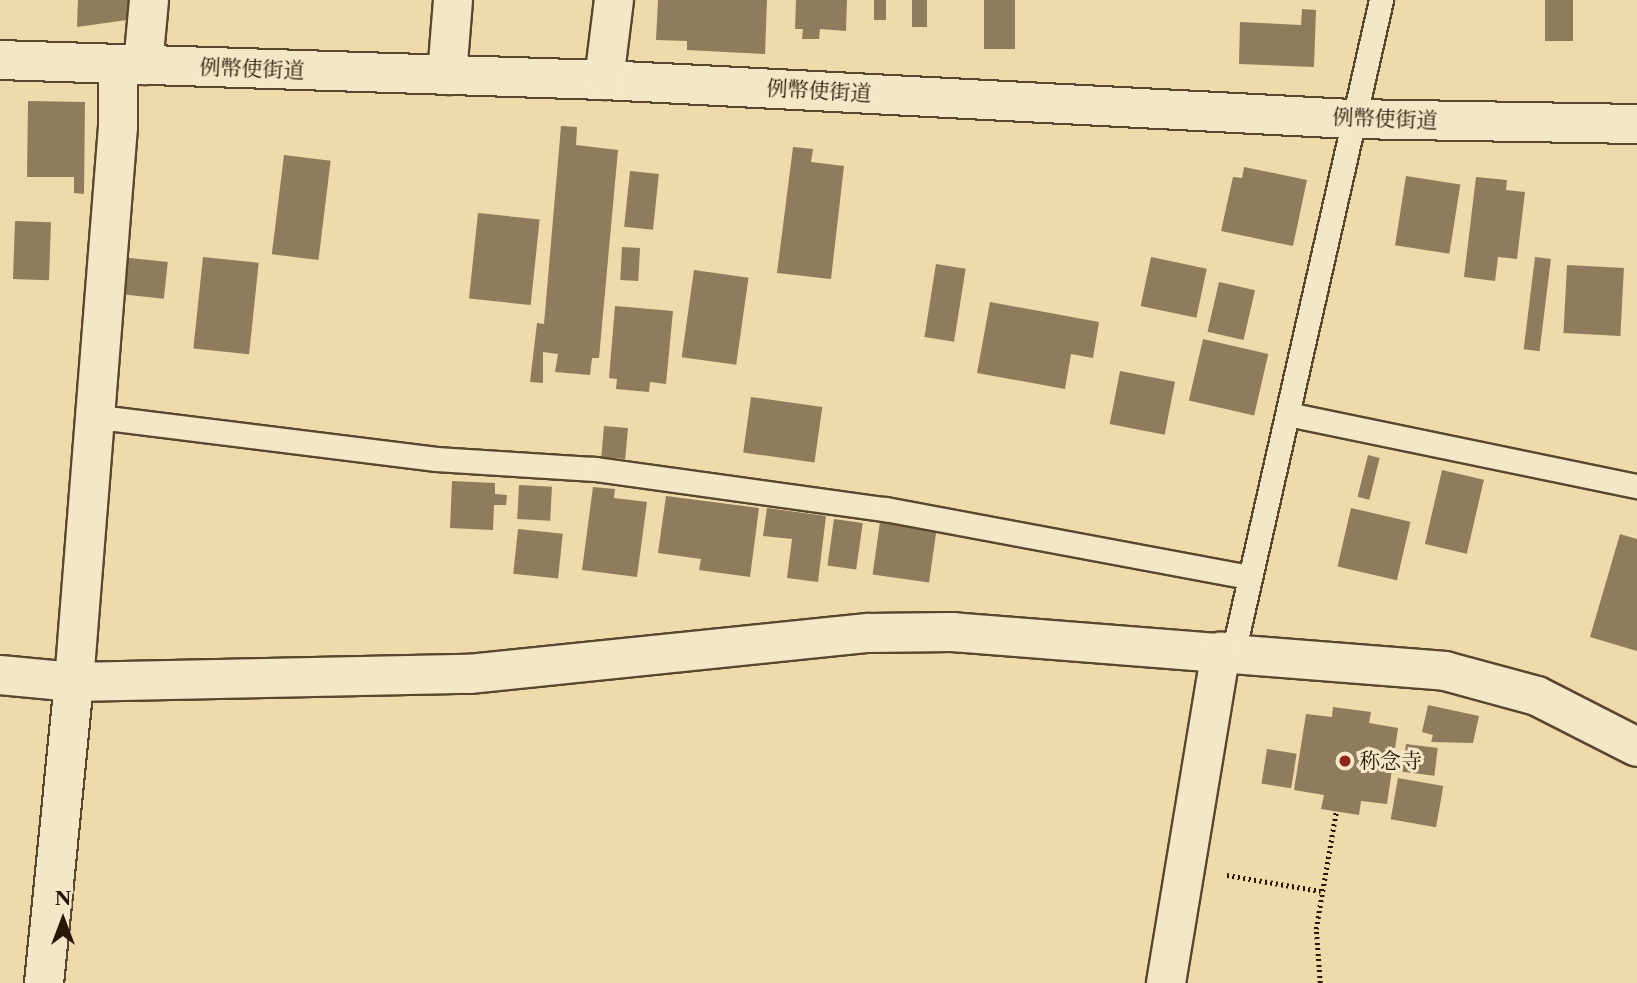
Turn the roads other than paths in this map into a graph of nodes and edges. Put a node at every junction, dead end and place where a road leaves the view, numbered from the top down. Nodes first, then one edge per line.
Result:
1 (149, 0) edge
2 (453, 0) edge
3 (614, 0) edge
4 (1381, 0) edge
5 (0, 60) edge
6 (130, 65) junction
7 (447, 75) junction
8 (604, 80) junction
9 (1351, 119) junction
10 (1637, 124) edge
11 (1288, 414) junction
12 (90, 416) junction
13 (1637, 486) edge
14 (1249, 577) junction
15 (1227, 653) junction
16 (0, 675) edge
17 (74, 682) junction
18 (1637, 747) edge
19 (44, 983) edge
20 (1166, 983) edge

1 - 6 street
2 - 7 street
3 - 8 street
4 - 9 lane
5 - 6 street, 例幣使街道
6 - 7 street, 例幣使街道
6 - 12 street
7 - 8 street, 例幣使街道
8 - 9 street, 例幣使街道
9 - 10 street, 例幣使街道
9 - 11 lane
11 - 13 lane
11 - 14 lane
12 - 14 lane
12 - 17 street
14 - 15 lane
15 - 17 street
15 - 18 street
15 - 20 street
16 - 17 street
17 - 19 street

